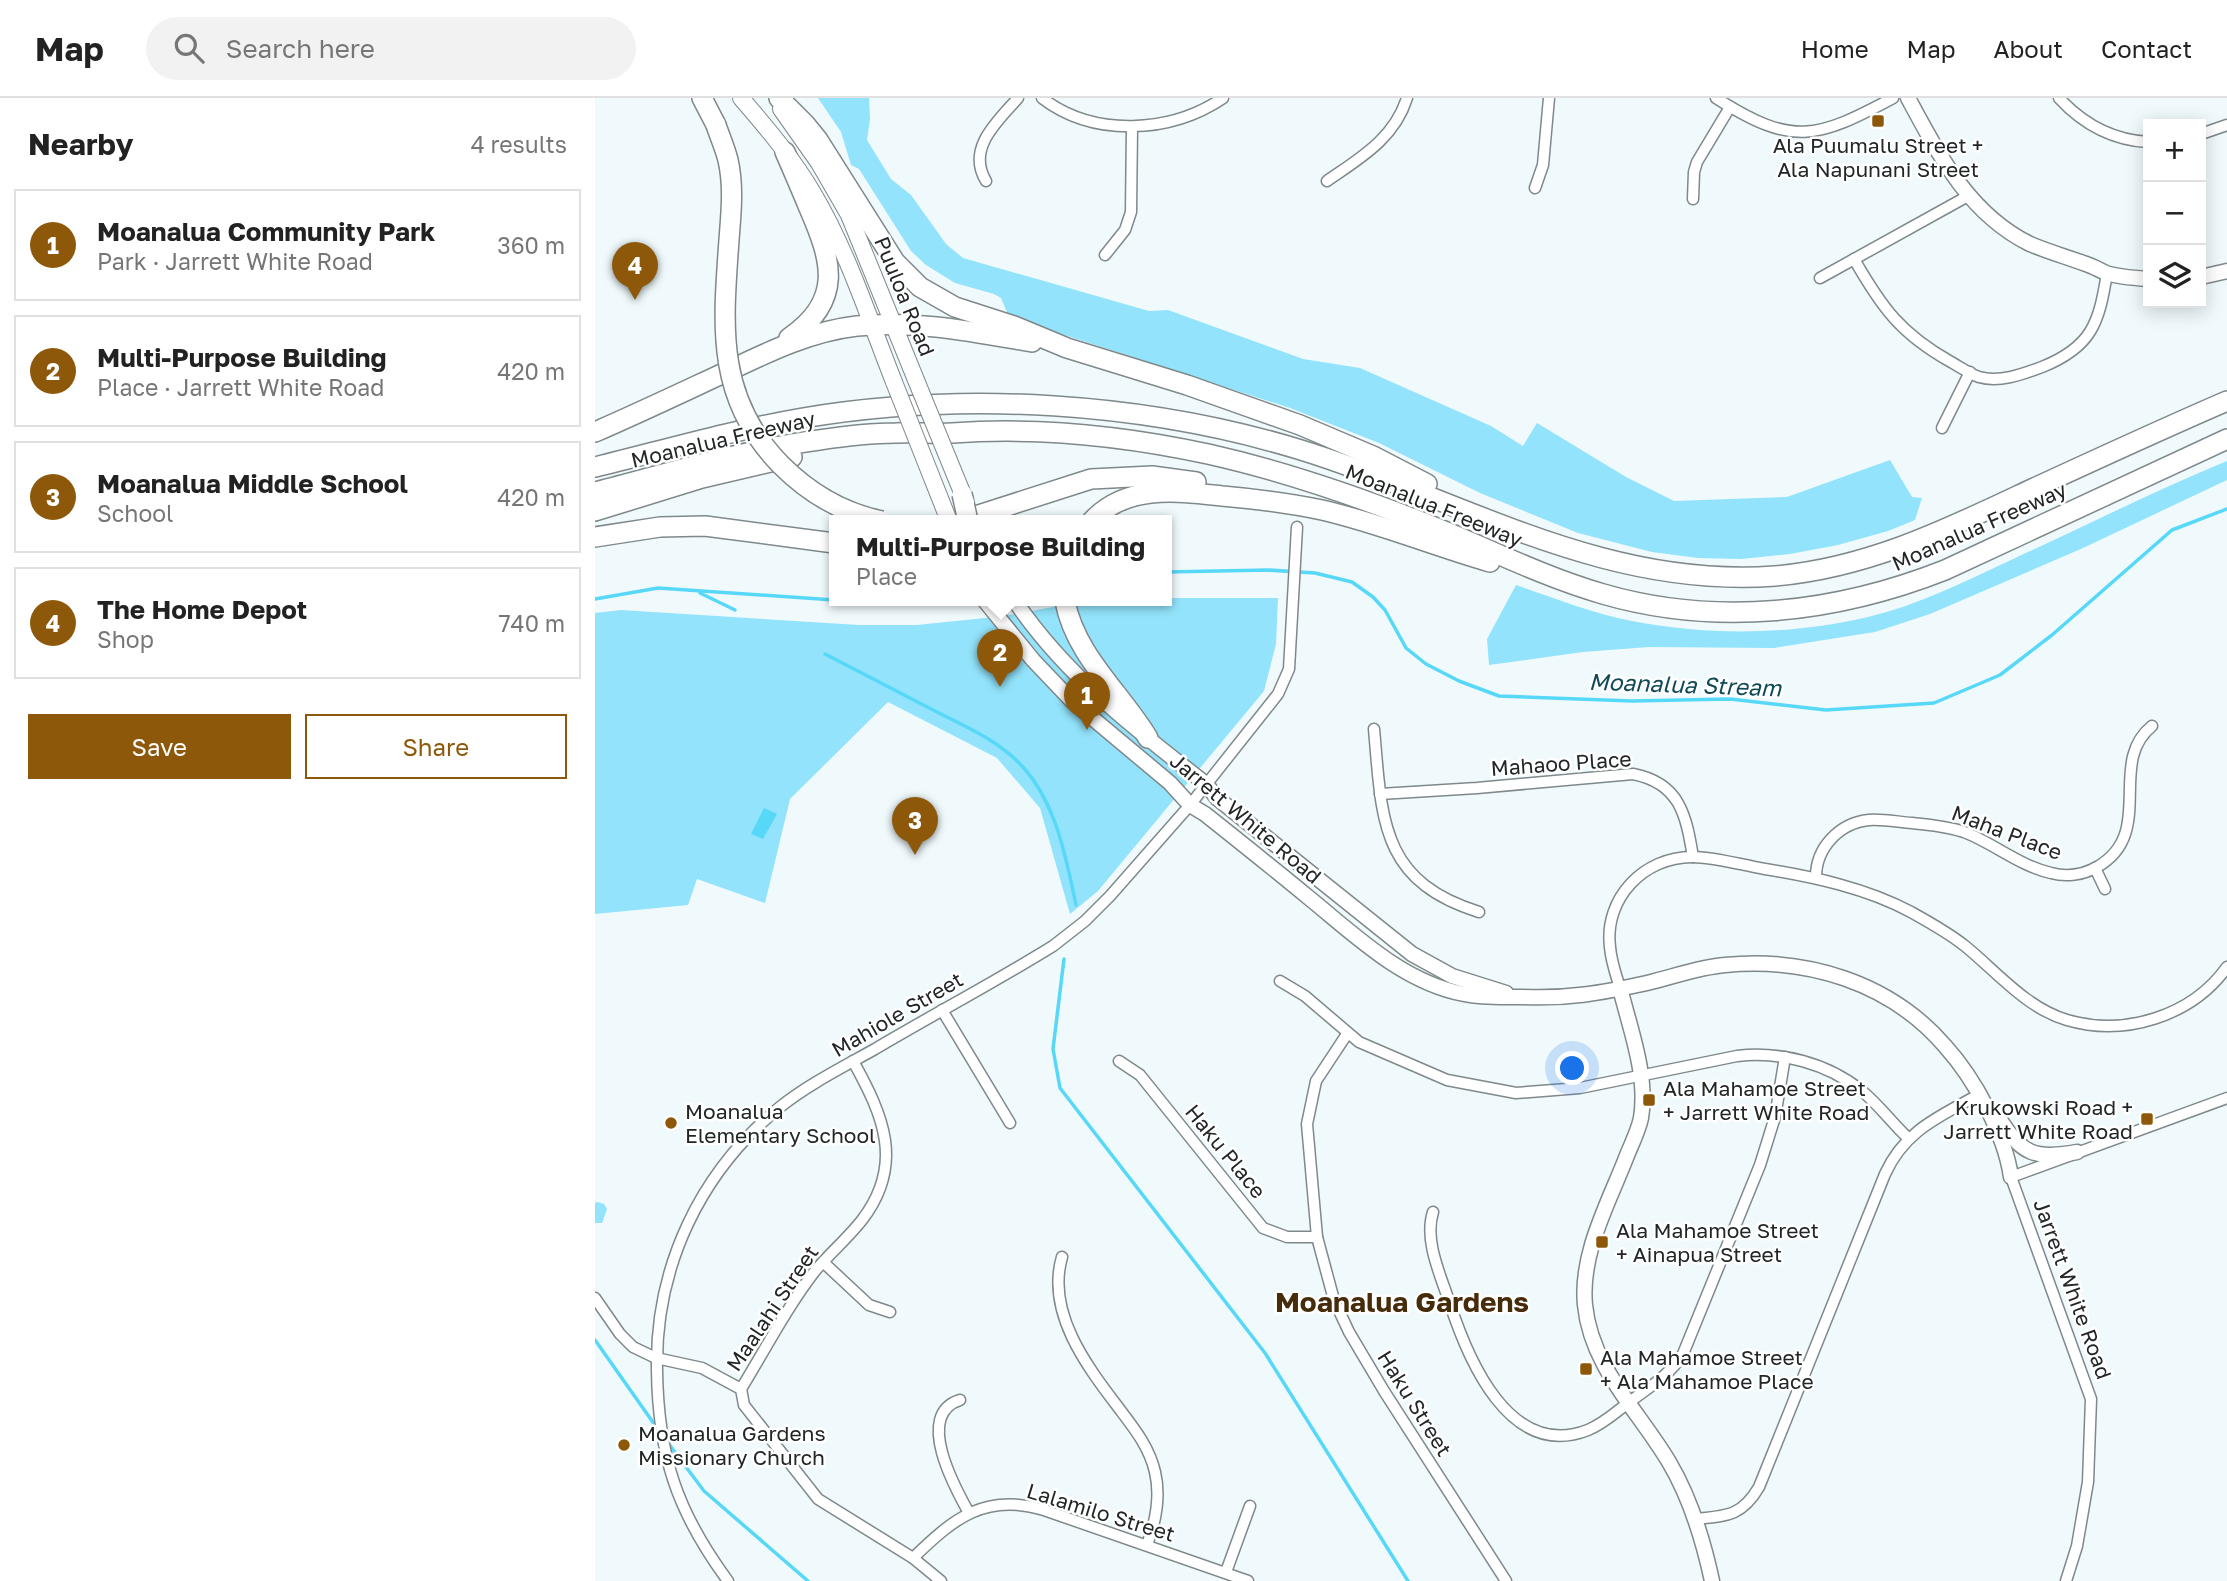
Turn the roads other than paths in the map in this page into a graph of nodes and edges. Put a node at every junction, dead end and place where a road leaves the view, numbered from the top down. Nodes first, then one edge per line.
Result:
1 (702, 98) edge
2 (741, 98) edge
3 (777, 98) edge
4 (1018, 98) edge
5 (1042, 98) edge
6 (1223, 98) edge
7 (1407, 98) edge
8 (1549, 98) edge
9 (1716, 98) edge
10 (1893, 98) edge
11 (1908, 98) edge
12 (2059, 98) edge
13 (1730, 107) junction
14 (2227, 125) edge
15 (1132, 127) junction
16 (2206, 132) edge
17 (2143, 141) edge
18 (785, 152) junction
19 (986, 181) dead end
20 (1327, 181) dead end
21 (1535, 188) dead end
22 (1968, 196) junction
23 (1693, 199) dead end
24 (1105, 255) dead end
25 (1854, 259) junction
26 (2227, 271) edge
27 (2107, 273) junction
28 (2206, 276) edge
29 (1820, 278) dead end
30 (2143, 278) edge
31 (872, 325) junction
32 (895, 325) junction
33 (1067, 348) junction
34 (755, 358) junction
35 (1971, 372) junction
36 (2227, 401) edge
37 (1942, 428) dead end
38 (595, 432) edge
39 (952, 433) junction
40 (2227, 439) edge
41 (595, 467) edge
42 (595, 492) edge
43 (962, 494) joint
44 (1278, 501) junction
45 (595, 510) edge
46 (858, 515) edge
47 (947, 515) edge
48 (969, 515) edge
49 (978, 515) edge
50 (1099, 515) edge
51 (1297, 527) dead end
52 (595, 537) edge
53 (829, 542) edge
54 (1575, 551) junction
55 (1602, 594) junction
56 (989, 606) edge
57 (1019, 606) edge
58 (1066, 606) edge
59 (2152, 726) dead end
60 (1374, 729) dead end
61 (1148, 738) junction
62 (1206, 784) junction
63 (1380, 794) junction
64 (1190, 804) junction
65 (1693, 857) junction
66 (2095, 868) junction
67 (1816, 877) junction
68 (2105, 889) dead end
69 (1479, 912) dead end
70 (2227, 967) edge
71 (1280, 981) dead end
72 (1620, 988) junction
73 (1521, 997) junction
74 (942, 1010) junction
75 (1347, 1034) junction
76 (1785, 1057) junction
77 (853, 1061) junction
78 (1119, 1061) dead end
79 (1642, 1077) junction
80 (1980, 1097) junction
81 (2227, 1098) edge
82 (1010, 1123) dead end
83 (1908, 1138) junction
84 (2077, 1152) junction
85 (2011, 1177) junction
86 (1433, 1212) dead end
87 (1317, 1237) junction
88 (1062, 1257) dead end
89 (823, 1262) junction
90 (595, 1298) edge
91 (890, 1312) dead end
92 (656, 1358) junction
93 (741, 1389) junction
94 (960, 1400) dead end
95 (1629, 1402) junction
96 (1250, 1506) dead end
97 (969, 1513) junction
98 (1696, 1519) junction
99 (1147, 1545) junction
100 (913, 1558) junction
101 (1226, 1572) junction
102 (728, 1581) edge
103 (941, 1581) edge
104 (1248, 1581) edge
105 (1506, 1581) edge
106 (1712, 1581) edge
107 (2066, 1581) edge

1 - 46 highway, bridge
2 - 18 main road, Puuloa Road
3 - 32 main road, Puuloa Road
3 - 33 highway
4 - 19 street
5 - 15 street
6 - 15 street
7 - 20 street
8 - 21 street
9 - 13 street
10 - 13 street
11 - 22 street
12 - 17 street
13 - 23 street
14 - 16 street
15 - 24 street
18 - 31 main road, Puuloa Road
18 - 34 highway
22 - 25 street
22 - 27 street
25 - 29 street
25 - 35 street
26 - 28 street
27 - 30 street
27 - 35 street
31 - 32 highway
31 - 34 highway
31 - 47 main road, bridge
32 - 33 highway
32 - 43 main road, Puuloa Road, bridge
33 - 54 highway
34 - 38 highway
35 - 37 street
36 - 54 highway, Moanalua Freeway
39 - 42 highway, Moanalua Freeway
39 - 45 highway
39 - 55 highway, Moanalua Freeway
40 - 55 highway, Moanalua Freeway
41 - 54 highway, Moanalua Freeway
43 - 48 highway, bridge
44 - 49 highway
44 - 50 highway
44 - 55 highway
51 - 62 street, Mahiole Street
52 - 53 highway
56 - 64 street, Jarrett White Road
57 - 61 street, Jarrett White Road
58 - 61 highway
59 - 66 street
60 - 63 street
61 - 62 street, Jarrett White Road
62 - 64 street, Mahiole Street
62 - 73 street, Jarrett White Road
63 - 65 street, Mahaoo Place
63 - 69 street
64 - 73 street, Jarrett White Road
64 - 74 street, Mahiole Street
65 - 67 street
65 - 72 street
66 - 67 street, Maha Place
66 - 68 street
67 - 70 street
71 - 75 street
72 - 73 street, Jarrett White Road
72 - 79 street
72 - 80 street, Jarrett White Road
74 - 77 street, Mahiole Street
74 - 82 street
75 - 79 street
75 - 87 street, Haku Street
76 - 79 street
76 - 83 street
76 - 95 street
77 - 89 street, Maalahi Street
77 - 92 street, Mahiole Street
78 - 87 street, Haku Place
79 - 95 street
80 - 83 street
80 - 84 street
80 - 85 street, Jarrett White Road
81 - 84 street
83 - 98 street
84 - 85 street
85 - 107 street, Jarrett White Road
86 - 95 street
87 - 105 street, Haku Street
88 - 99 street
89 - 91 street
89 - 93 street, Maalahi Street
90 - 92 street
92 - 93 street
92 - 102 street, Mahiole Street
93 - 100 street
94 - 97 street
95 - 98 street
96 - 101 street
97 - 99 street, Lalamilo Street
97 - 100 street, Lalamilo Street
98 - 106 street
99 - 101 street, Lalamilo Street
100 - 103 street
101 - 104 street, Lalamilo Street

